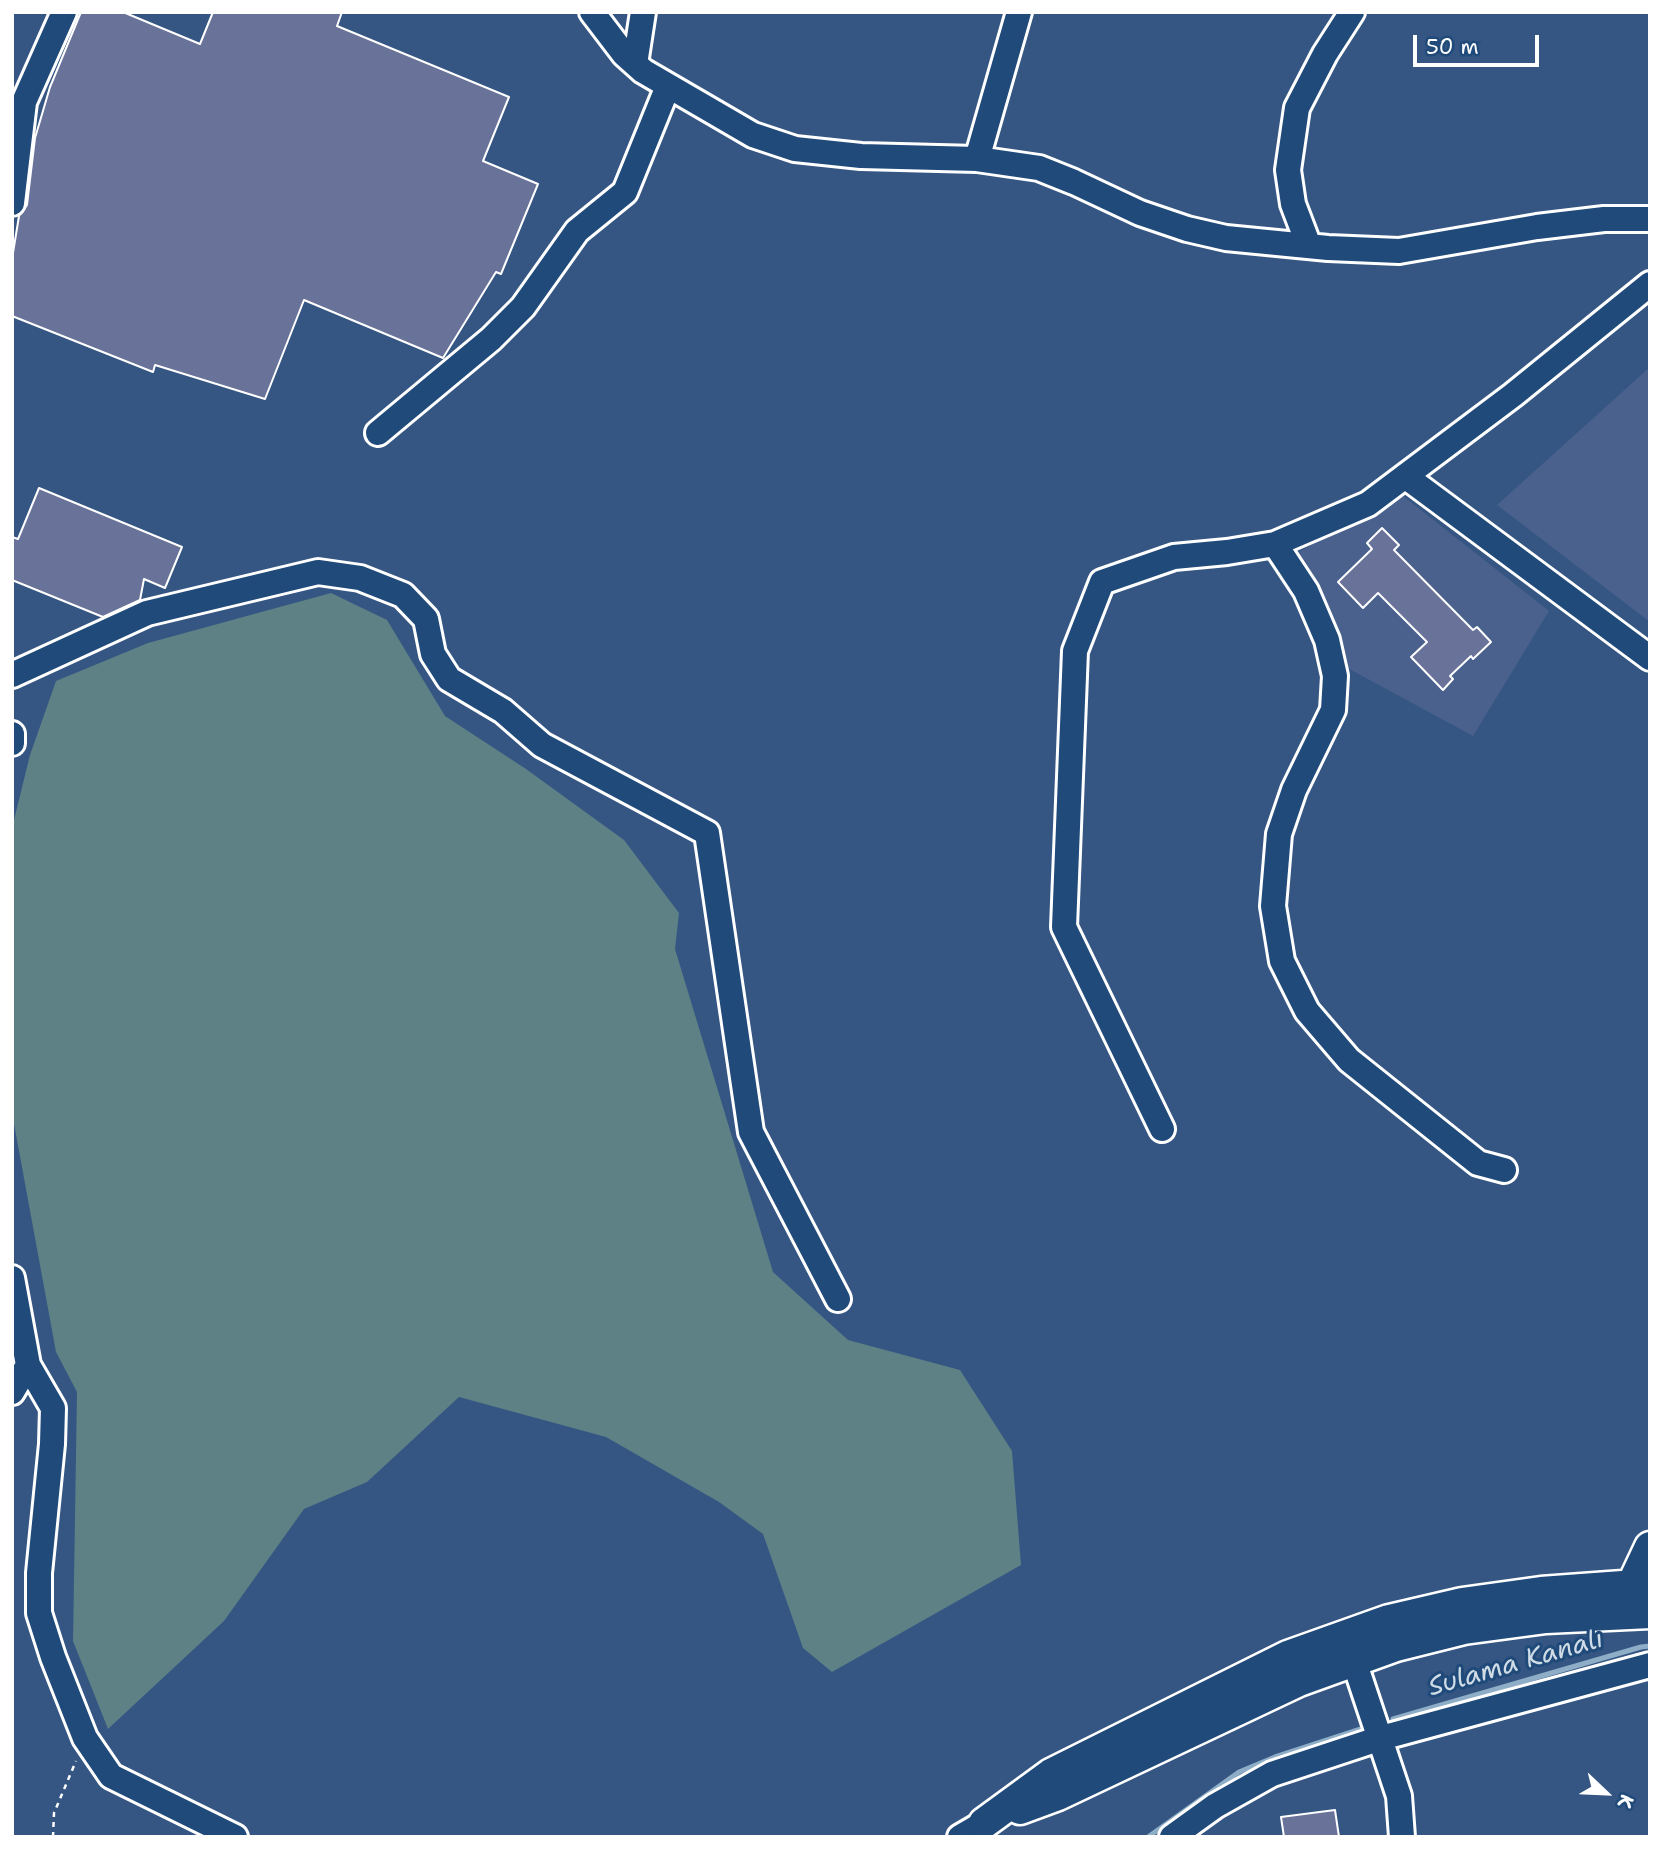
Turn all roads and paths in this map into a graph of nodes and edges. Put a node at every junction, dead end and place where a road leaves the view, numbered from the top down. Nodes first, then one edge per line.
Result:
1 (64, 12) edge
2 (592, 12) edge
3 (643, 12) edge
4 (1019, 12) edge
5 (1352, 12) edge
6 (635, 64) junction
7 (668, 86) junction
8 (18, 108) edge
9 (977, 159) junction
10 (12, 203) edge
11 (1650, 219) edge
12 (1310, 246) junction
13 (1650, 284) edge
14 (377, 433) dead end
15 (1405, 476) junction
16 (1275, 544) junction
17 (1650, 658) edge
18 (12, 675) edge
19 (12, 734) edge
20 (12, 743) edge
21 (1163, 1129) dead end
22 (1504, 1170) dead end
23 (12, 1278) edge
24 (838, 1299) dead end
25 (28, 1365) junction
26 (12, 1392) edge
27 (1650, 1547) edge
28 (1641, 1583) edge
29 (1641, 1613) edge
30 (1351, 1648) junction
31 (1650, 1665) edge
32 (85, 1738) junction
33 (1381, 1738) junction
34 (972, 1830) edge
35 (53, 1837) edge
36 (235, 1837) edge
37 (1172, 1837) edge
38 (1402, 1837) edge

1 - 8 street
2 - 6 street
3 - 6 street
4 - 9 street
5 - 12 street
6 - 7 street
7 - 9 street
7 - 14 street
8 - 10 street
9 - 12 street
11 - 12 street
13 - 15 street
15 - 16 street
15 - 17 street
16 - 21 street
16 - 22 street
18 - 24 street
19 - 20 street
23 - 25 street
25 - 26 street
25 - 32 street
27 - 28 main road
28 - 29 main road
28 - 30 main road
29 - 30 main road
30 - 33 street
30 - 34 main road
31 - 33 street
32 - 35 path
32 - 36 street
33 - 37 street
33 - 38 street

